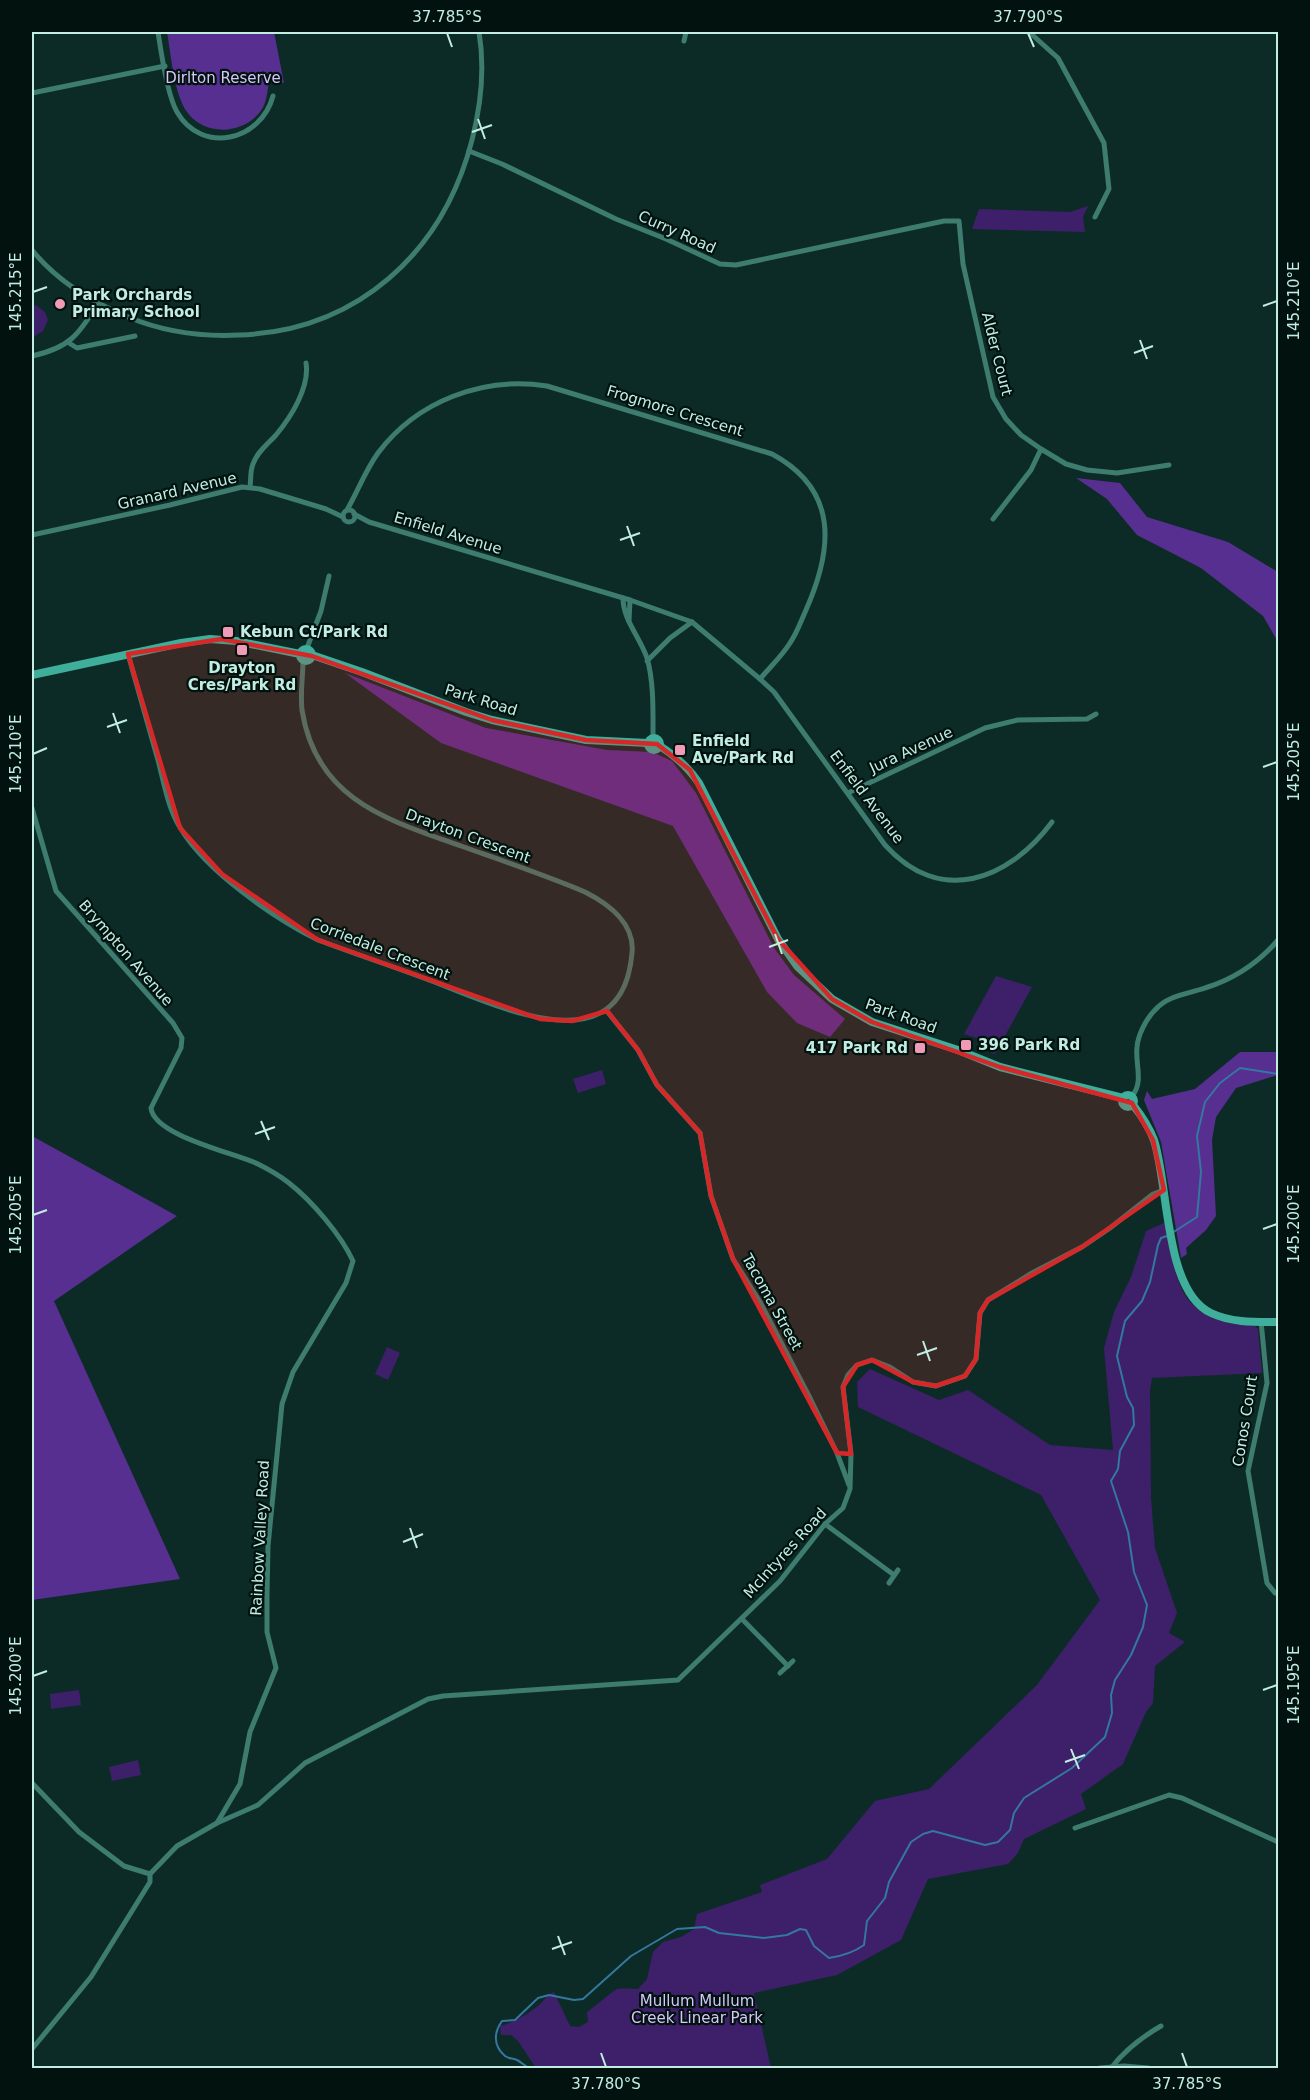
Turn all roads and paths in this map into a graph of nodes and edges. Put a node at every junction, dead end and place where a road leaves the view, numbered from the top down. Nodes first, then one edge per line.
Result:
1 (158, 32) edge
2 (479, 32) edge
3 (686, 32) edge
4 (1029, 32) edge
5 (684, 42) dead end
6 (165, 66) junction
7 (32, 93) edge
8 (273, 96) dead end
9 (469, 151) junction
10 (1095, 217) dead end
11 (959, 221) joint
12 (32, 250) edge
13 (98, 303) junction
14 (135, 336) dead end
15 (69, 342) junction
16 (32, 356) edge
17 (306, 363) dead end
18 (1041, 450) junction
19 (1169, 465) dead end
20 (250, 487) junction
21 (349, 514) junction
22 (993, 519) dead end
23 (32, 535) edge
24 (329, 576) dead end
25 (623, 598) junction
26 (630, 600) junction
27 (692, 622) junction
28 (630, 623) junction
29 (128, 654) junction
30 (303, 654) junction
31 (648, 661) junction
32 (32, 675) edge
33 (760, 678) junction
34 (1096, 714) dead end
35 (651, 740) junction
36 (848, 793) junction
37 (32, 808) edge
38 (33, 820) edge
39 (1052, 822) dead end
40 (1278, 940) edge
41 (606, 1010) junction
42 (1129, 1100) junction
43 (151, 1108) joint
44 (1164, 1190) junction
45 (1278, 1316) edge
46 (1261, 1321) junction
47 (1278, 1322) edge
48 (837, 1453) junction
49 (850, 1454) junction
50 (850, 1489) junction
51 (825, 1524) junction
52 (898, 1570) dead end
53 (894, 1575) junction
54 (889, 1583) dead end
55 (1275, 1593) dead end
56 (742, 1619) junction
57 (793, 1661) dead end
58 (788, 1666) junction
59 (780, 1673) dead end
60 (32, 1783) edge
61 (217, 1823) junction
62 (1075, 1828) dead end
63 (1278, 1842) edge
64 (150, 1874) junction
65 (1161, 2026) dead end
66 (32, 2049) edge
67 (1112, 2067) junction
68 (1100, 2068) edge
69 (1148, 2068) edge

1 - 6 street
2 - 9 street
3 - 5 street
4 - 10 street
6 - 7 street
6 - 8 street
9 - 11 street, Curry Road
9 - 13 street
11 - 18 street, Alder Court
12 - 13 street
13 - 15 street
14 - 15 street
15 - 16 street
17 - 20 street
18 - 19 street, Alder Court
18 - 22 street
20 - 21 street, Granard Avenue
20 - 23 street, Granard Avenue
21 - 25 street, Enfield Avenue
21 - 33 street, Frogmore Crescent
24 - 30 street, Drayton Crescent
25 - 26 street, Enfield Avenue
25 - 28 street
26 - 27 street, Enfield Avenue
26 - 28 street
27 - 31 street
27 - 33 street, Enfield Avenue
28 - 31 street
29 - 30 street
29 - 32 street
29 - 41 street, Corriedale Crescent
30 - 35 street, Park Road
30 - 41 street, Drayton Crescent
31 - 35 street
33 - 36 street, Enfield Avenue
34 - 36 street, Jura Avenue
35 - 42 street, Park Road
36 - 39 street, Enfield Avenue
37 - 38 street, Brympton Avenue
38 - 43 street, Brympton Avenue
40 - 42 street
41 - 48 street, Tacoma Street
42 - 44 street
43 - 61 street, Rainbow Valley Road
44 - 46 street
44 - 49 street, McIntyres Road
45 - 46 street
46 - 47 street
46 - 55 street, Conos Court
48 - 49 street
48 - 50 street, Tacoma Street
49 - 50 street, McIntyres Road
50 - 51 street, McIntyres Road
51 - 53 street
51 - 56 street, McIntyres Road
52 - 53 street
53 - 54 street
56 - 58 street
56 - 61 street, McIntyres Road
57 - 58 street
58 - 59 street
60 - 64 street
61 - 64 street, Rainbow Valley Road
62 - 63 street
64 - 66 street, Rainbow Valley Road
65 - 67 street
67 - 68 street
67 - 69 street

